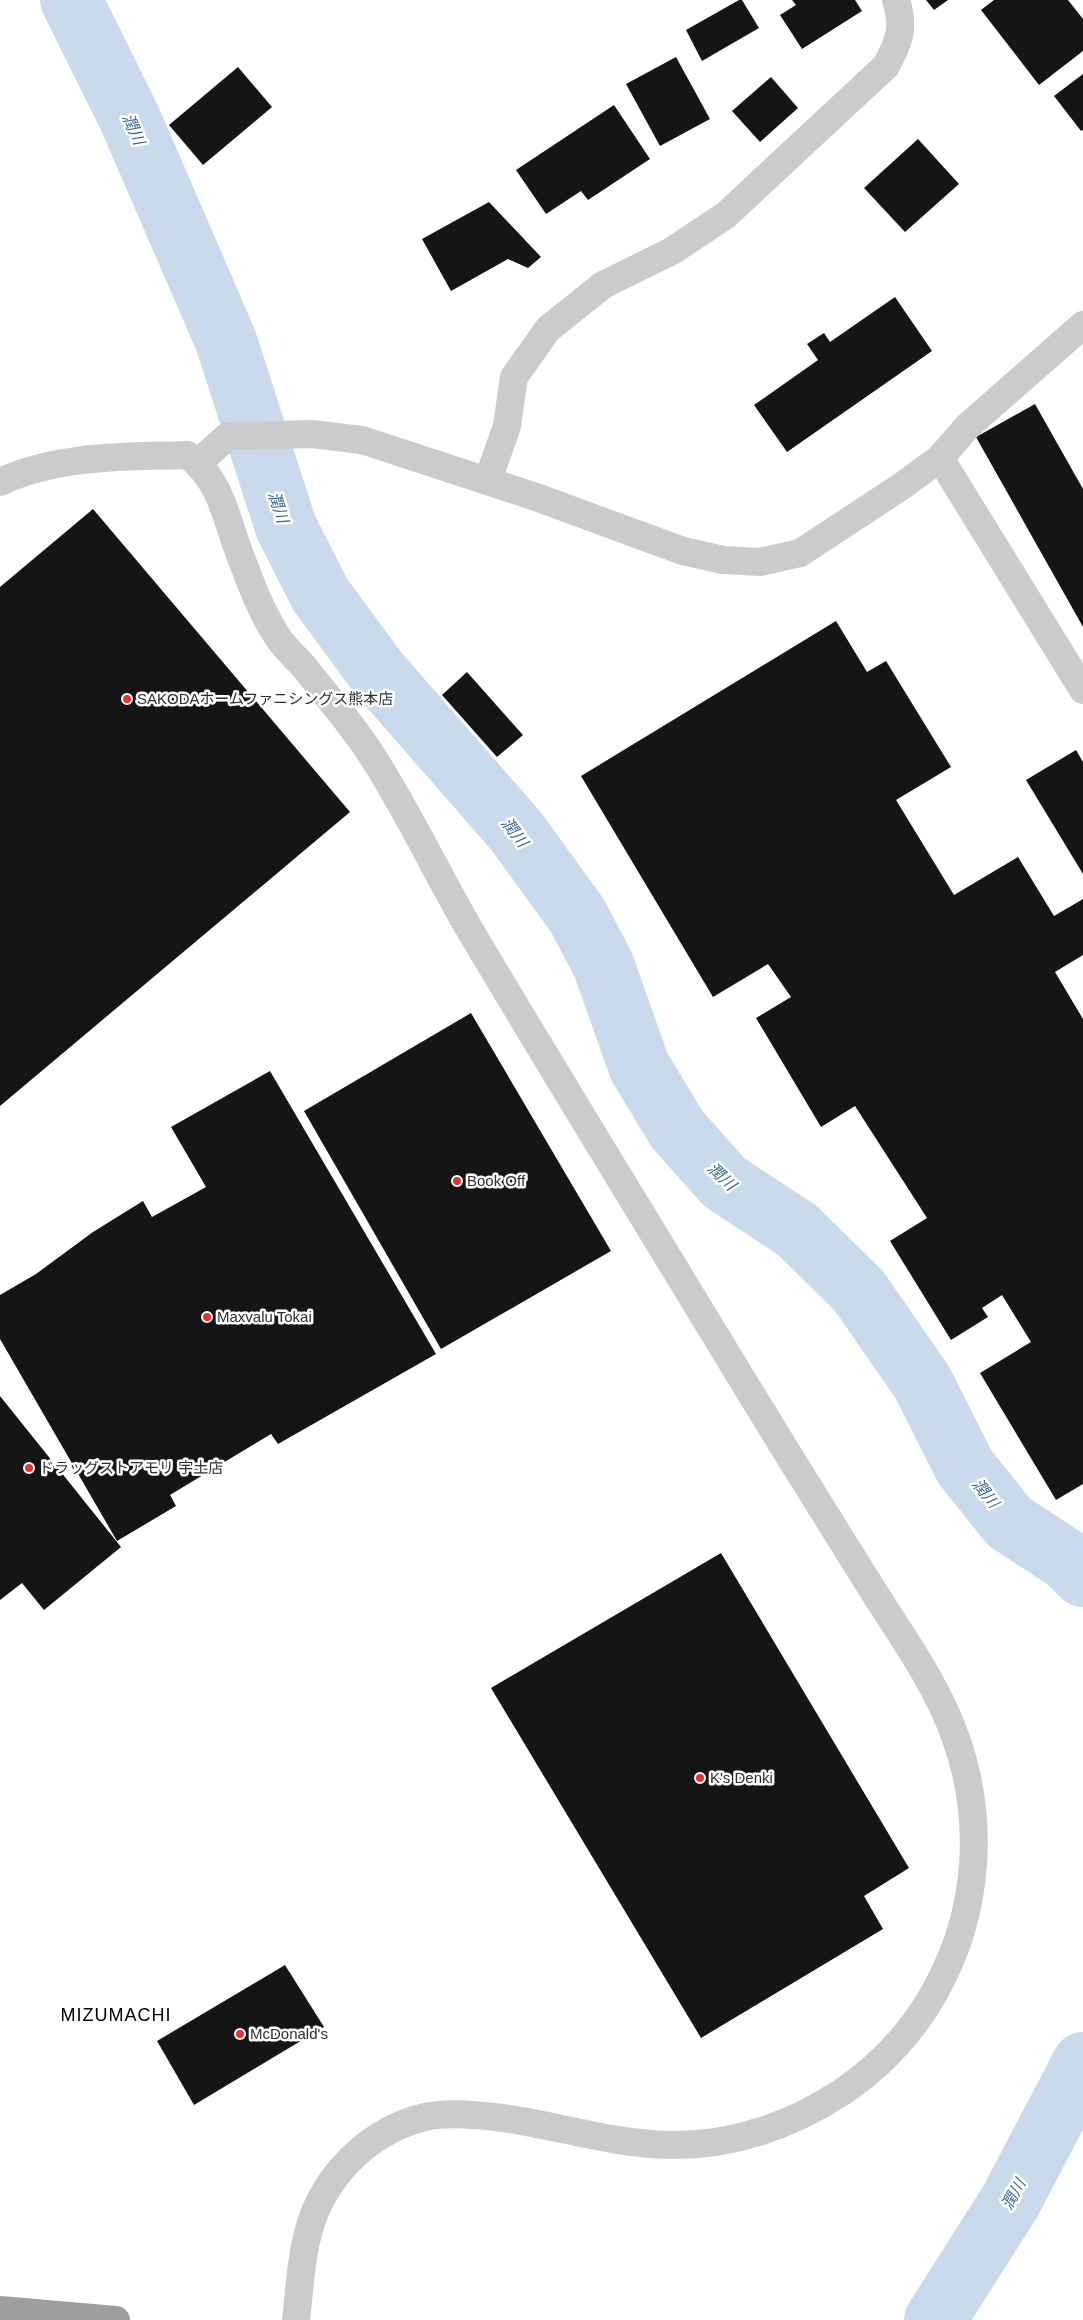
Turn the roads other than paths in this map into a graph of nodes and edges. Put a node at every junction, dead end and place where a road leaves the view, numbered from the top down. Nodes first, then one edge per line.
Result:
1 (896, 0) edge
2 (1083, 324) edge
3 (940, 458) junction
4 (193, 459) junction
5 (488, 480) junction
6 (0, 482) edge
7 (1083, 690) edge
8 (0, 2310) edge
9 (116, 2320) edge
10 (296, 2320) edge

1 - 5 street
2 - 3 street
3 - 5 street
3 - 7 street
4 - 5 street
4 - 6 street
4 - 10 street
8 - 9 highway

